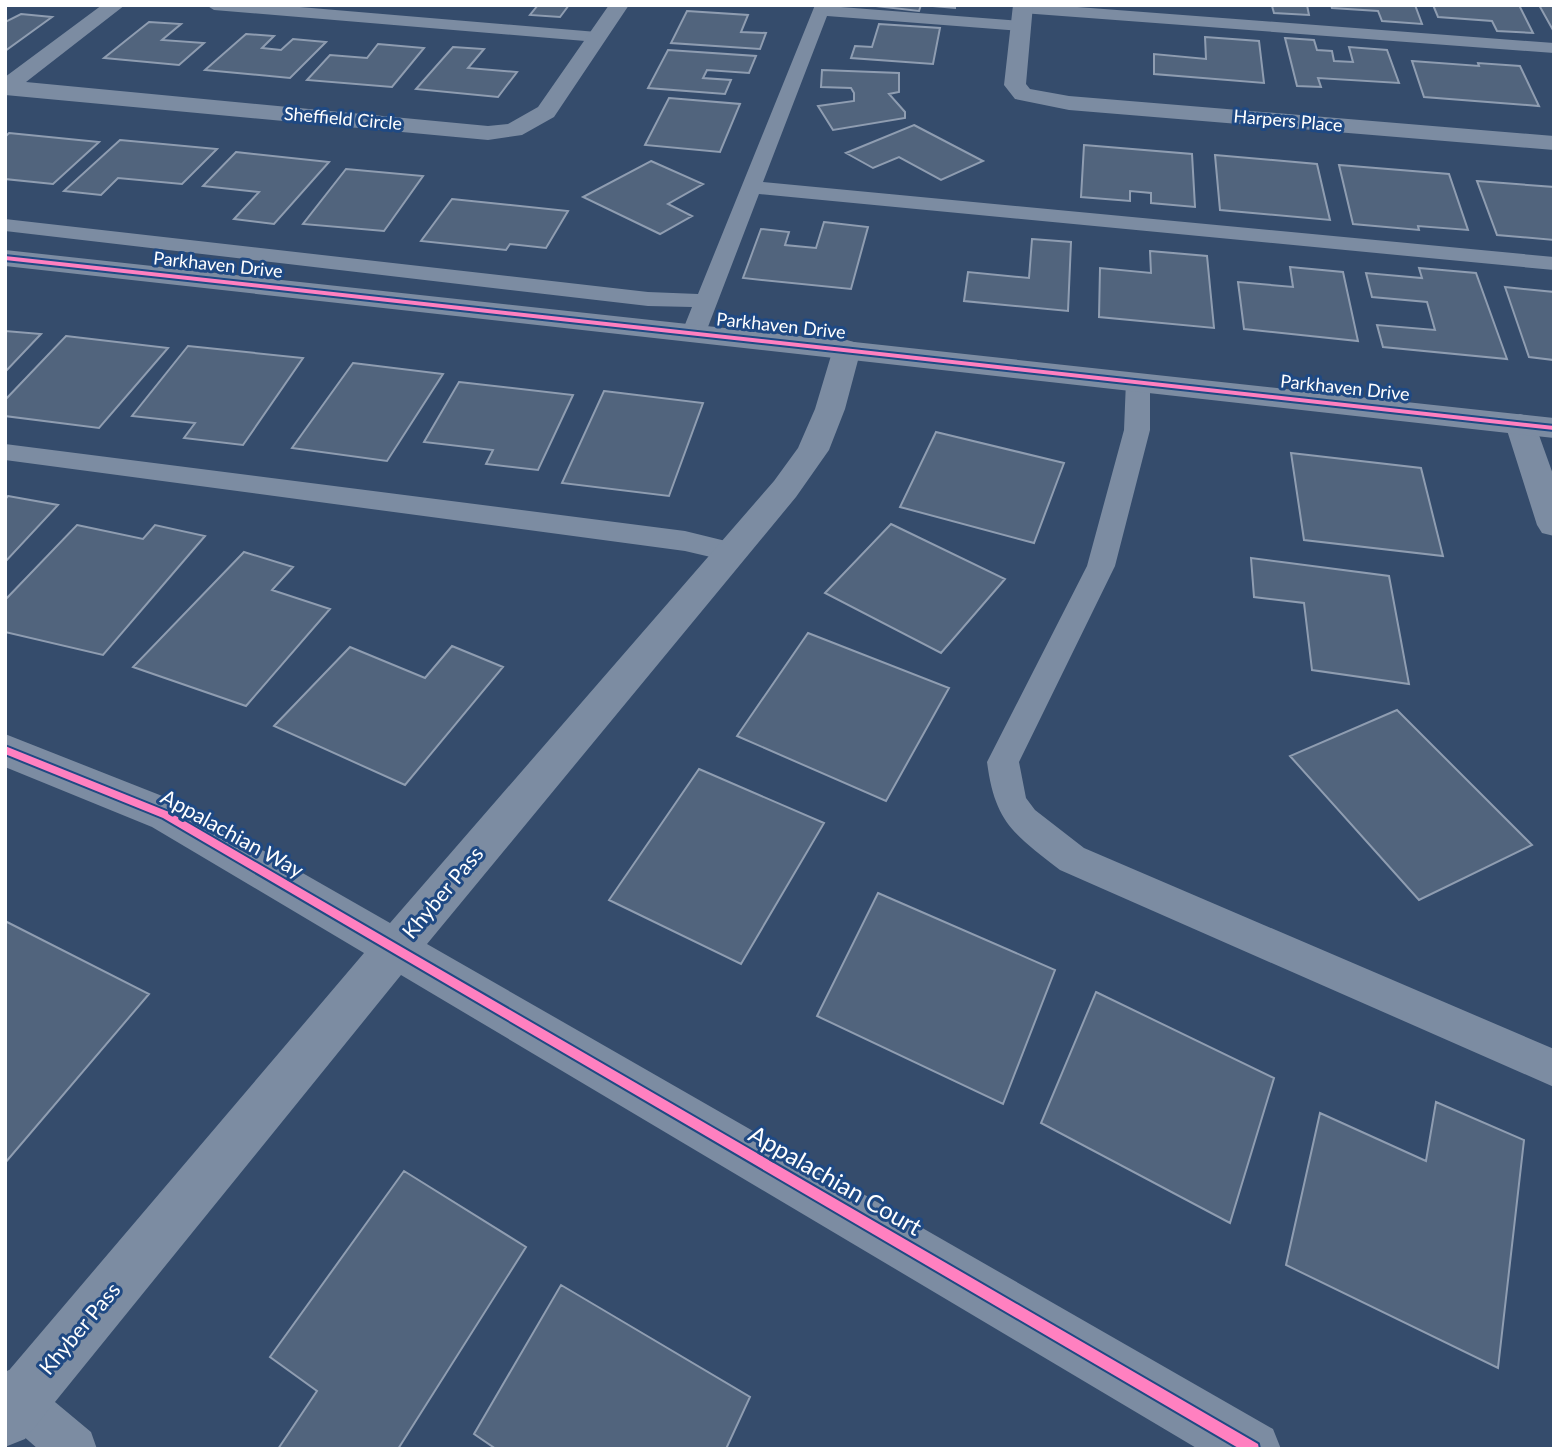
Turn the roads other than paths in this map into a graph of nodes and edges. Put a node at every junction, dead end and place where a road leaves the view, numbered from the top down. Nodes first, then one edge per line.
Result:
1 (115, 5) edge
2 (214, 5) edge
3 (619, 5) edge
4 (822, 8) edge
5 (1022, 13) edge
6 (597, 37) junction
7 (1554, 48) edge
8 (6, 88) edge
9 (1554, 143) edge
10 (752, 187) junction
11 (5, 225) edge
12 (5, 258) edge
13 (1554, 264) edge
14 (706, 301) junction
15 (694, 332) junction
16 (847, 349) junction
17 (1138, 381) junction
18 (1520, 424) junction
19 (1554, 428) edge
20 (5, 452) edge
21 (1554, 525) edge
22 (732, 552) junction
23 (5, 750) edge
24 (397, 947) junction
25 (1554, 1068) edge
26 (10, 1404) edge
27 (74, 1449) edge
28 (1253, 1449) edge

1 - 8 street
2 - 6 lane
3 - 6 street, Sheffield Circle
4 - 5 lane
4 - 10 lane
5 - 7 lane
5 - 9 street, Harpers Place
6 - 8 street, Sheffield Circle
10 - 13 lane
10 - 14 lane
11 - 14 lane
12 - 15 street, Parkhaven Drive
14 - 15 lane
15 - 16 street, Parkhaven Drive
16 - 17 street, Parkhaven Drive
16 - 22 street, Khyber Pass
17 - 18 street, Parkhaven Drive
17 - 25 lane
18 - 19 street, Parkhaven Drive
18 - 21 street
20 - 22 lane
22 - 24 street, Khyber Pass
23 - 24 street, Appalachian Way
24 - 26 street, Khyber Pass
24 - 28 street, Appalachian Court
26 - 27 lane

